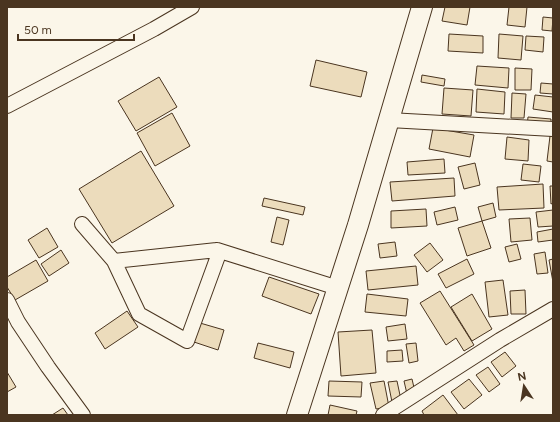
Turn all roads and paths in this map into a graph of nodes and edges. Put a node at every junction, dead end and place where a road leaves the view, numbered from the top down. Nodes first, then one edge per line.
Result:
1 (192, 7) edge
2 (422, 7) edge
3 (7, 106) edge
4 (389, 120) junction
5 (553, 129) edge
6 (82, 224) dead end
7 (217, 250) junction
8 (114, 261) junction
9 (338, 288) junction
10 (7, 300) edge
11 (553, 309) edge
12 (83, 415) edge
13 (297, 415) edge
14 (383, 415) edge

1 - 3 street
2 - 4 main road
4 - 5 street
4 - 9 main road
6 - 8 street
7 - 8 street
7 - 8 street
7 - 9 street
9 - 13 main road
10 - 12 street
11 - 14 street

